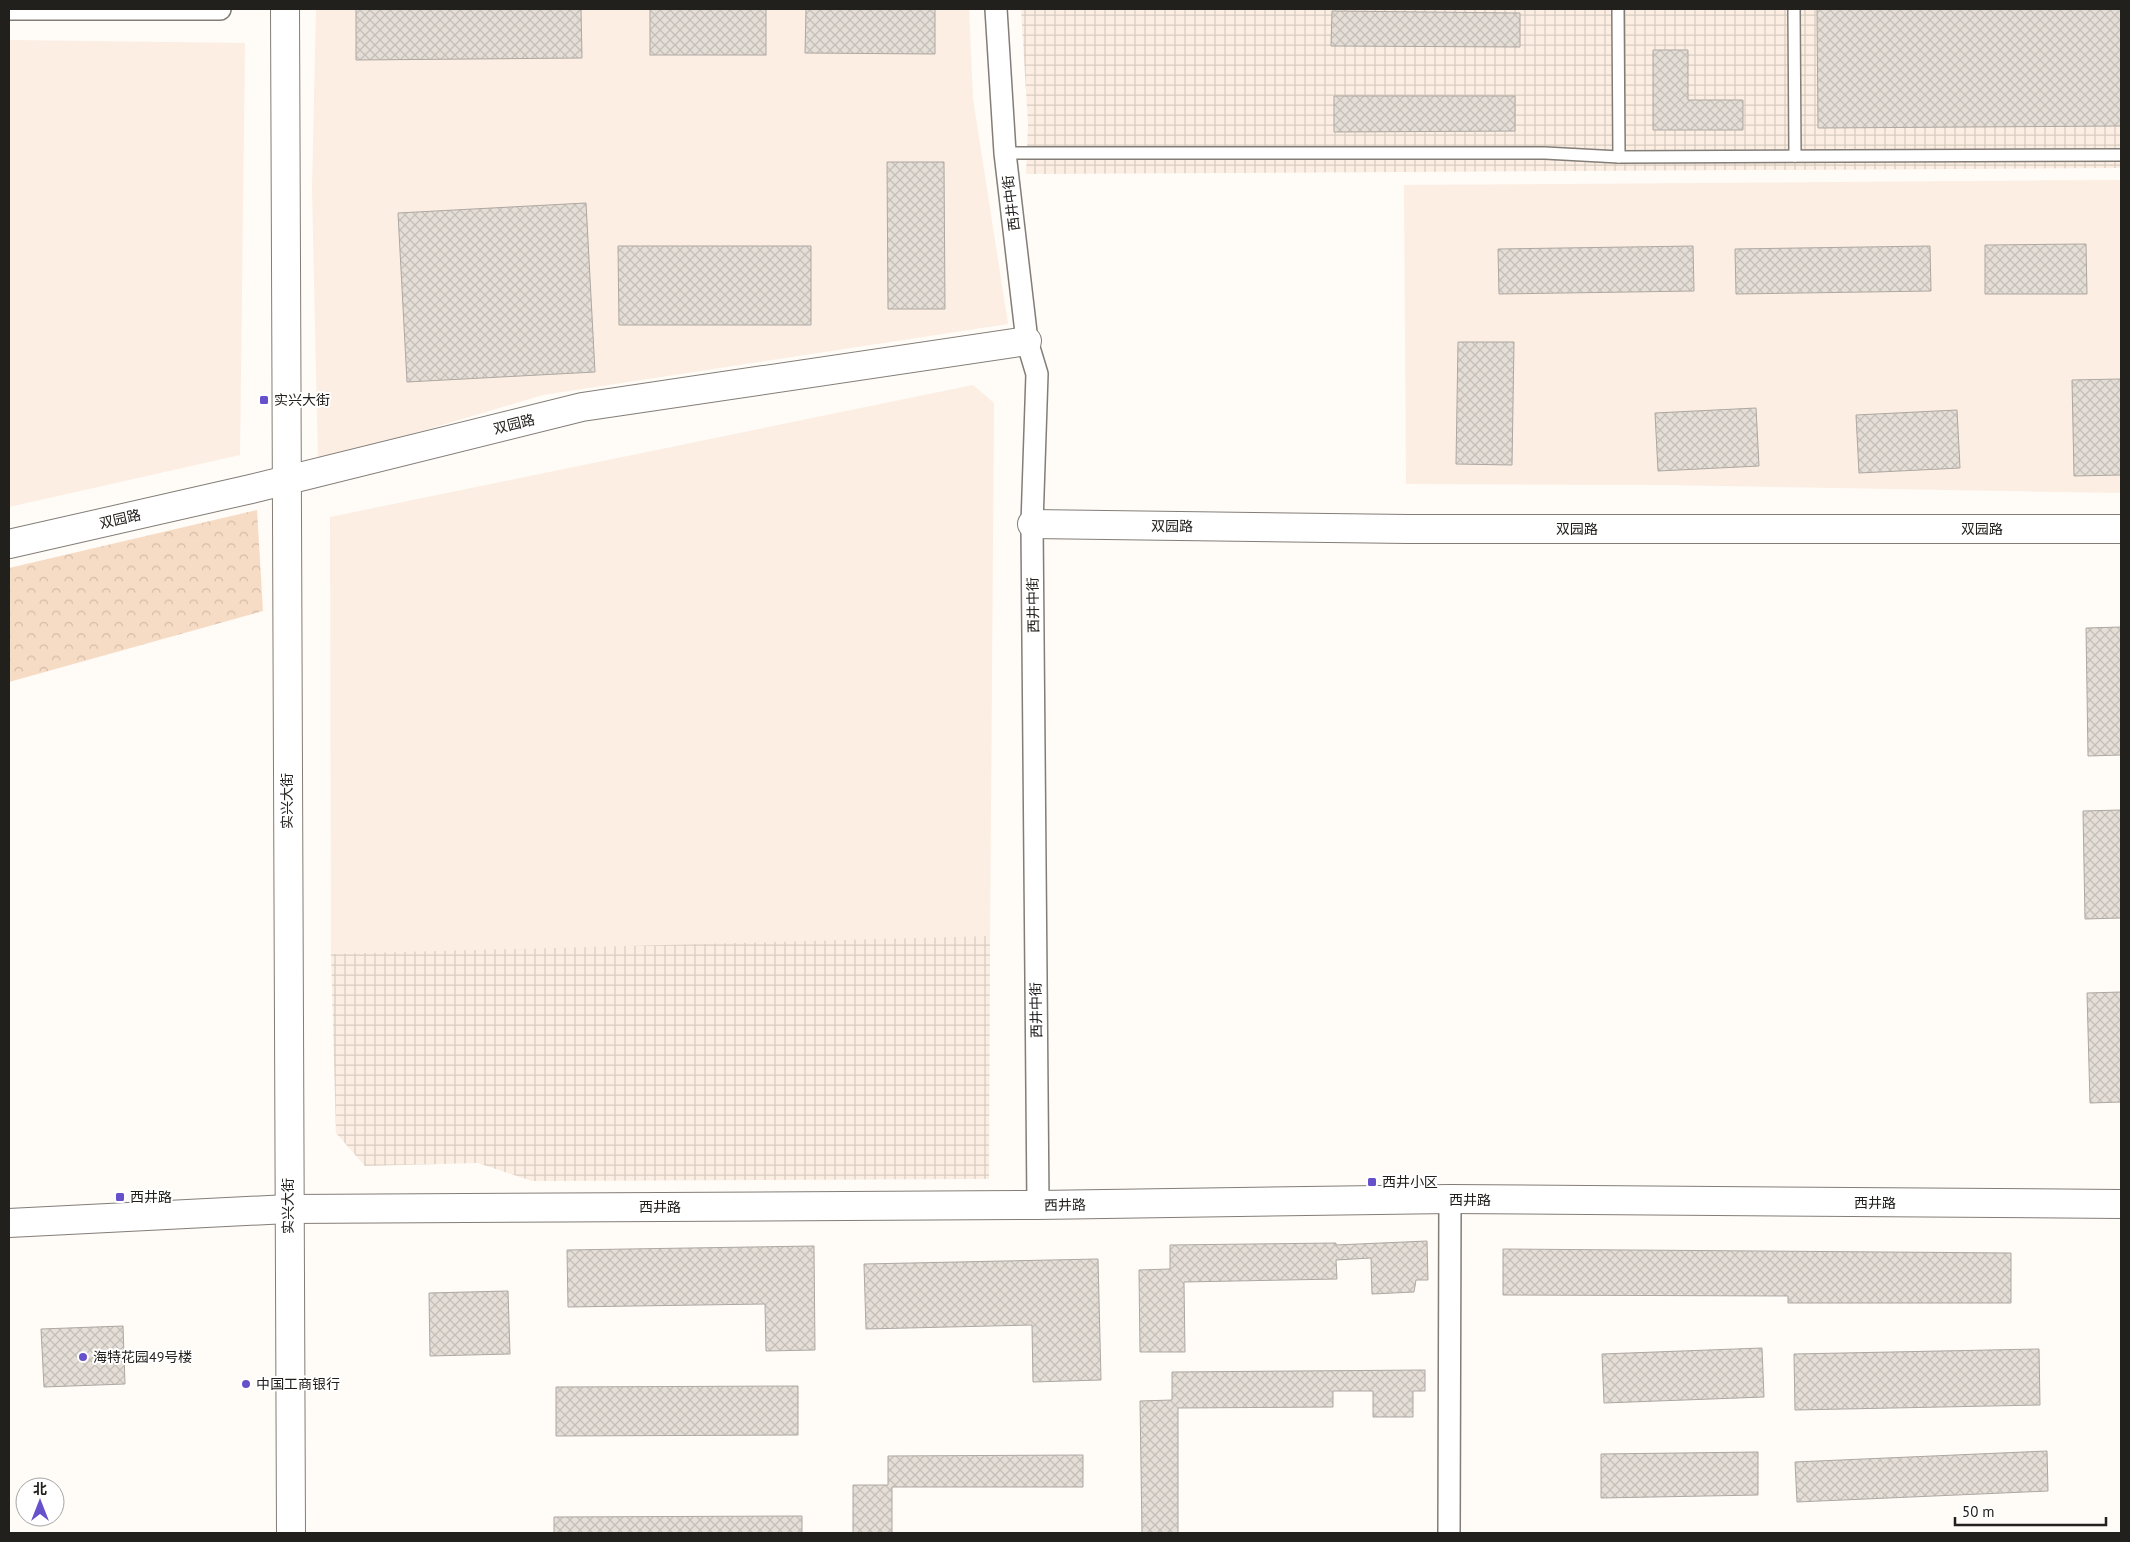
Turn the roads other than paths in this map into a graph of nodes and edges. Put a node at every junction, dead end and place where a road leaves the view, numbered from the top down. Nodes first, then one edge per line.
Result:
1 (9, 9) edge
2 (220, 9) edge
3 (285, 9) edge
4 (996, 9) edge
5 (1618, 9) edge
6 (1794, 9) edge
7 (1005, 153) junction
8 (2121, 155) edge
9 (1795, 156) junction
10 (1619, 157) junction
11 (1027, 341) junction
12 (286, 480) junction
13 (1032, 524) junction
14 (2121, 528) edge
15 (9, 544) edge
16 (1450, 1199) junction
17 (2121, 1204) edge
18 (1038, 1205) junction
19 (288, 1209) junction
20 (9, 1223) edge
21 (291, 1533) edge
22 (1449, 1533) edge

1 - 2 street
3 - 12 street, 实兴大街
4 - 7 street, 西井中街
5 - 10 lane
6 - 9 lane
7 - 10 lane
7 - 11 street, 西井中街
8 - 9 lane
9 - 10 lane
11 - 12 street, 双园路
11 - 13 street, 西井中街
12 - 15 street, 双园路
12 - 19 street, 实兴大街
13 - 14 street, 双园路
13 - 18 street, 西井中街
16 - 17 street, 西井路
16 - 18 street, 西井路
16 - 22 street
18 - 19 street, 西井路
19 - 20 street, 西井路
19 - 21 street, 实兴大街

